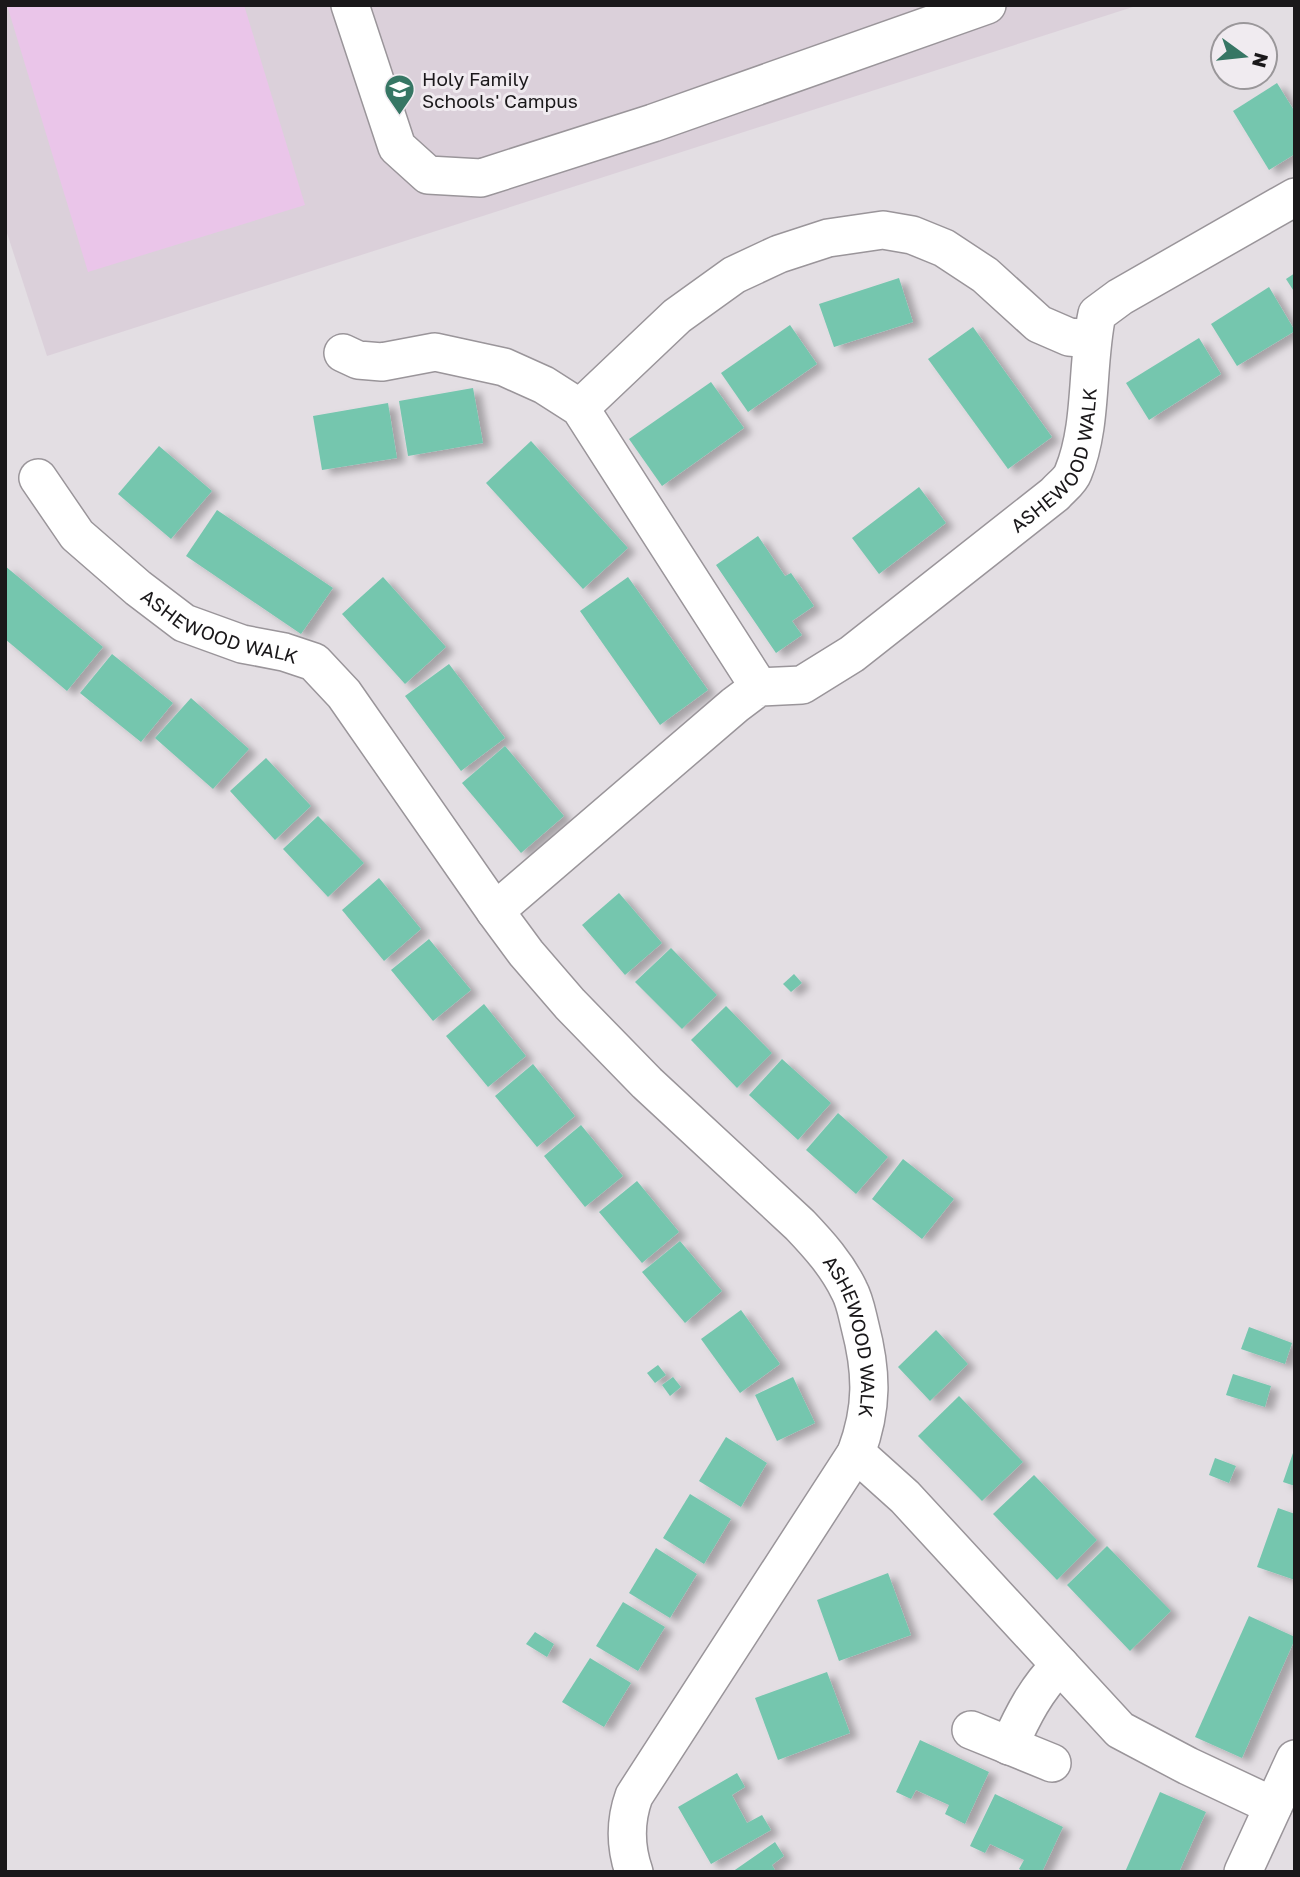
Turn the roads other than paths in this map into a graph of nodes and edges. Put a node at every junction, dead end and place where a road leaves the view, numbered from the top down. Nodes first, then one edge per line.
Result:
1 (350, 5) edge
2 (987, 5) edge
3 (1295, 197) edge
4 (1091, 339) junction
5 (342, 353) dead end
6 (580, 408) junction
7 (38, 478) dead end
8 (759, 687) junction
9 (495, 911) junction
10 (856, 1453) junction
11 (1060, 1665) junction
12 (971, 1730) dead end
13 (1009, 1745) junction
14 (1295, 1759) edge
15 (1052, 1763) dead end
16 (1273, 1806) junction
17 (634, 1872) edge
18 (1243, 1872) edge

1 - 2 street
3 - 4 street, ASHEWOOD WALK
4 - 6 street
4 - 8 street, ASHEWOOD WALK
5 - 6 street
6 - 8 street
7 - 9 street, ASHEWOOD WALK
8 - 9 street
9 - 10 street, ASHEWOOD WALK
10 - 11 street
10 - 17 street, ASHEWOOD WALK
11 - 13 street
11 - 16 street
12 - 13 street
13 - 15 street
14 - 16 street
16 - 18 street

